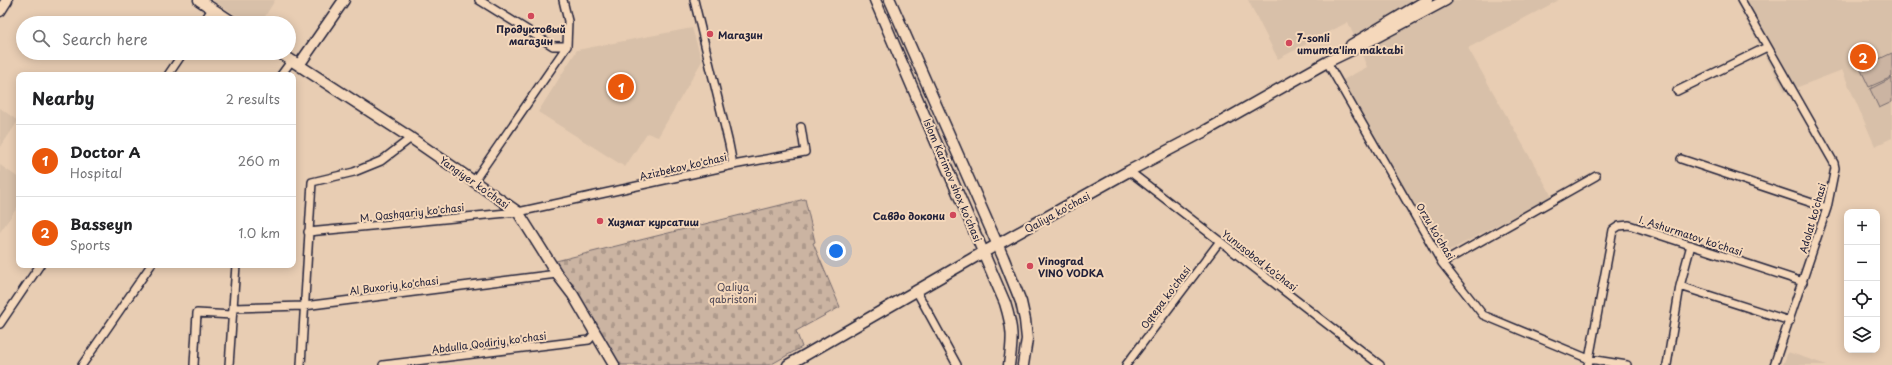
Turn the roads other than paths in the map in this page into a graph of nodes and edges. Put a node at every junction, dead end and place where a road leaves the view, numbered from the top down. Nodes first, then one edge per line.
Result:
1 (7, 0) edge
2 (199, 0) edge
3 (344, 0) edge
4 (479, 0) edge
5 (563, 0) edge
6 (694, 0) edge
7 (874, 0) edge
8 (890, 0) edge
9 (1427, 0) edge
10 (1446, 0) edge
11 (1741, 0) edge
12 (212, 9) junction
13 (0, 11) edge
14 (208, 16) edge
15 (223, 16) edge
16 (567, 46) junction
17 (1767, 47) junction
18 (178, 60) edge
19 (290, 60) edge
20 (1327, 62) junction
21 (295, 63) junction
22 (170, 72) edge
23 (284, 72) edge
24 (1677, 91) dead end
25 (801, 128) dead end
26 (411, 138) junction
27 (1681, 159) dead end
28 (733, 165) junction
29 (1129, 171) junction
30 (1596, 176) dead end
31 (474, 181) junction
32 (1827, 208) junction
33 (518, 212) junction
34 (308, 232) junction
35 (1220, 241) junction
36 (1691, 245) junction
37 (997, 246) junction
38 (984, 252) junction
39 (1442, 263) junction
40 (38, 268) edge
41 (149, 268) edge
42 (236, 268) edge
43 (557, 274) junction
44 (1803, 282) junction
45 (1680, 286) junction
46 (917, 292) junction
47 (304, 306) junction
48 (232, 311) junction
49 (1790, 321) junction
50 (0, 324) edge
51 (595, 333) junction
52 (1589, 362) edge
53 (1376, 364) edge
54 (82, 365) edge
55 (194, 365) edge
56 (229, 365) edge
57 (301, 365) edge
58 (383, 365) edge
59 (614, 365) edge
60 (788, 365) edge
61 (957, 365) edge
62 (1008, 365) edge
63 (1023, 365) edge
64 (1126, 365) edge
65 (1627, 365) edge
66 (1667, 365) edge
67 (1774, 365) edge

1 - 13 main road
2 - 12 main road
3 - 21 main road
4 - 16 street
5 - 16 street
6 - 28 street, Azizbekov ko'chasi
7 - 38 main road, Islom Karimov shox ko'chasi
8 - 37 main road, Islom Karimov shox ko'chasi
9 - 20 main road, Qaliya ko'chasi
10 - 20 main road, Qaliya ko'chasi
11 - 17 street, Adolat ko'chasi
12 - 14 street
12 - 15 main road
16 - 31 street
17 - 24 street
17 - 32 street, Adolat ko'chasi
18 - 22 street
19 - 21 main road, Yangiyer ko'chasi
20 - 29 main road, Qaliya ko'chasi
20 - 39 street, Orzu ko'chasi
21 - 23 street
21 - 26 main road, Yangiyer ko'chasi
25 - 28 street
26 - 31 main road, Yangiyer ko'chasi
26 - 34 street
27 - 32 street
28 - 33 street, Azizbekov ko'chasi
29 - 35 street, Yunusobod ko'chasi
29 - 37 main road, Qaliya ko'chasi
30 - 39 street
31 - 33 main road, Yangiyer ko'chasi
32 - 44 street, Adolat ko'chasi
33 - 34 street, M. Qashqariy ko'chasi
33 - 43 main road, Yangiyer ko'chasi
34 - 47 street
35 - 53 street, Yunusobod ko'chasi
35 - 64 street, Oqtepa ko'chasi
36 - 44 street, I. Ashurmatov ko'chasi
36 - 45 street
36 - 52 street, I. Ashurmatov ko'chasi
37 - 38 main road, Qaliya ko'chasi
37 - 63 main road, Islom Karimov shox ko'chasi
38 - 46 main road, Qaliya ko'chasi
38 - 62 main road, Islom Karimov shox ko'chasi
39 - 52 street, Orzu ko'chasi
40 - 50 street
41 - 54 street
42 - 48 street
43 - 47 street, Al Buxoriy ko'chasi
43 - 51 main road, Yangiyer ko'chasi
44 - 49 street, Adolat ko'chasi
45 - 49 street
45 - 66 street
46 - 60 main road, Qaliya ko'chasi
46 - 61 street
47 - 48 street, Al Buxoriy ko'chasi
47 - 57 street
48 - 55 street, Al Buxoriy ko'chasi
48 - 56 street
49 - 67 street, Adolat ko'chasi
51 - 58 street, Abdulla Qodiriy ko'chasi
51 - 59 main road, Yangiyer ko'chasi
52 - 65 street, Orzu ko'chasi

